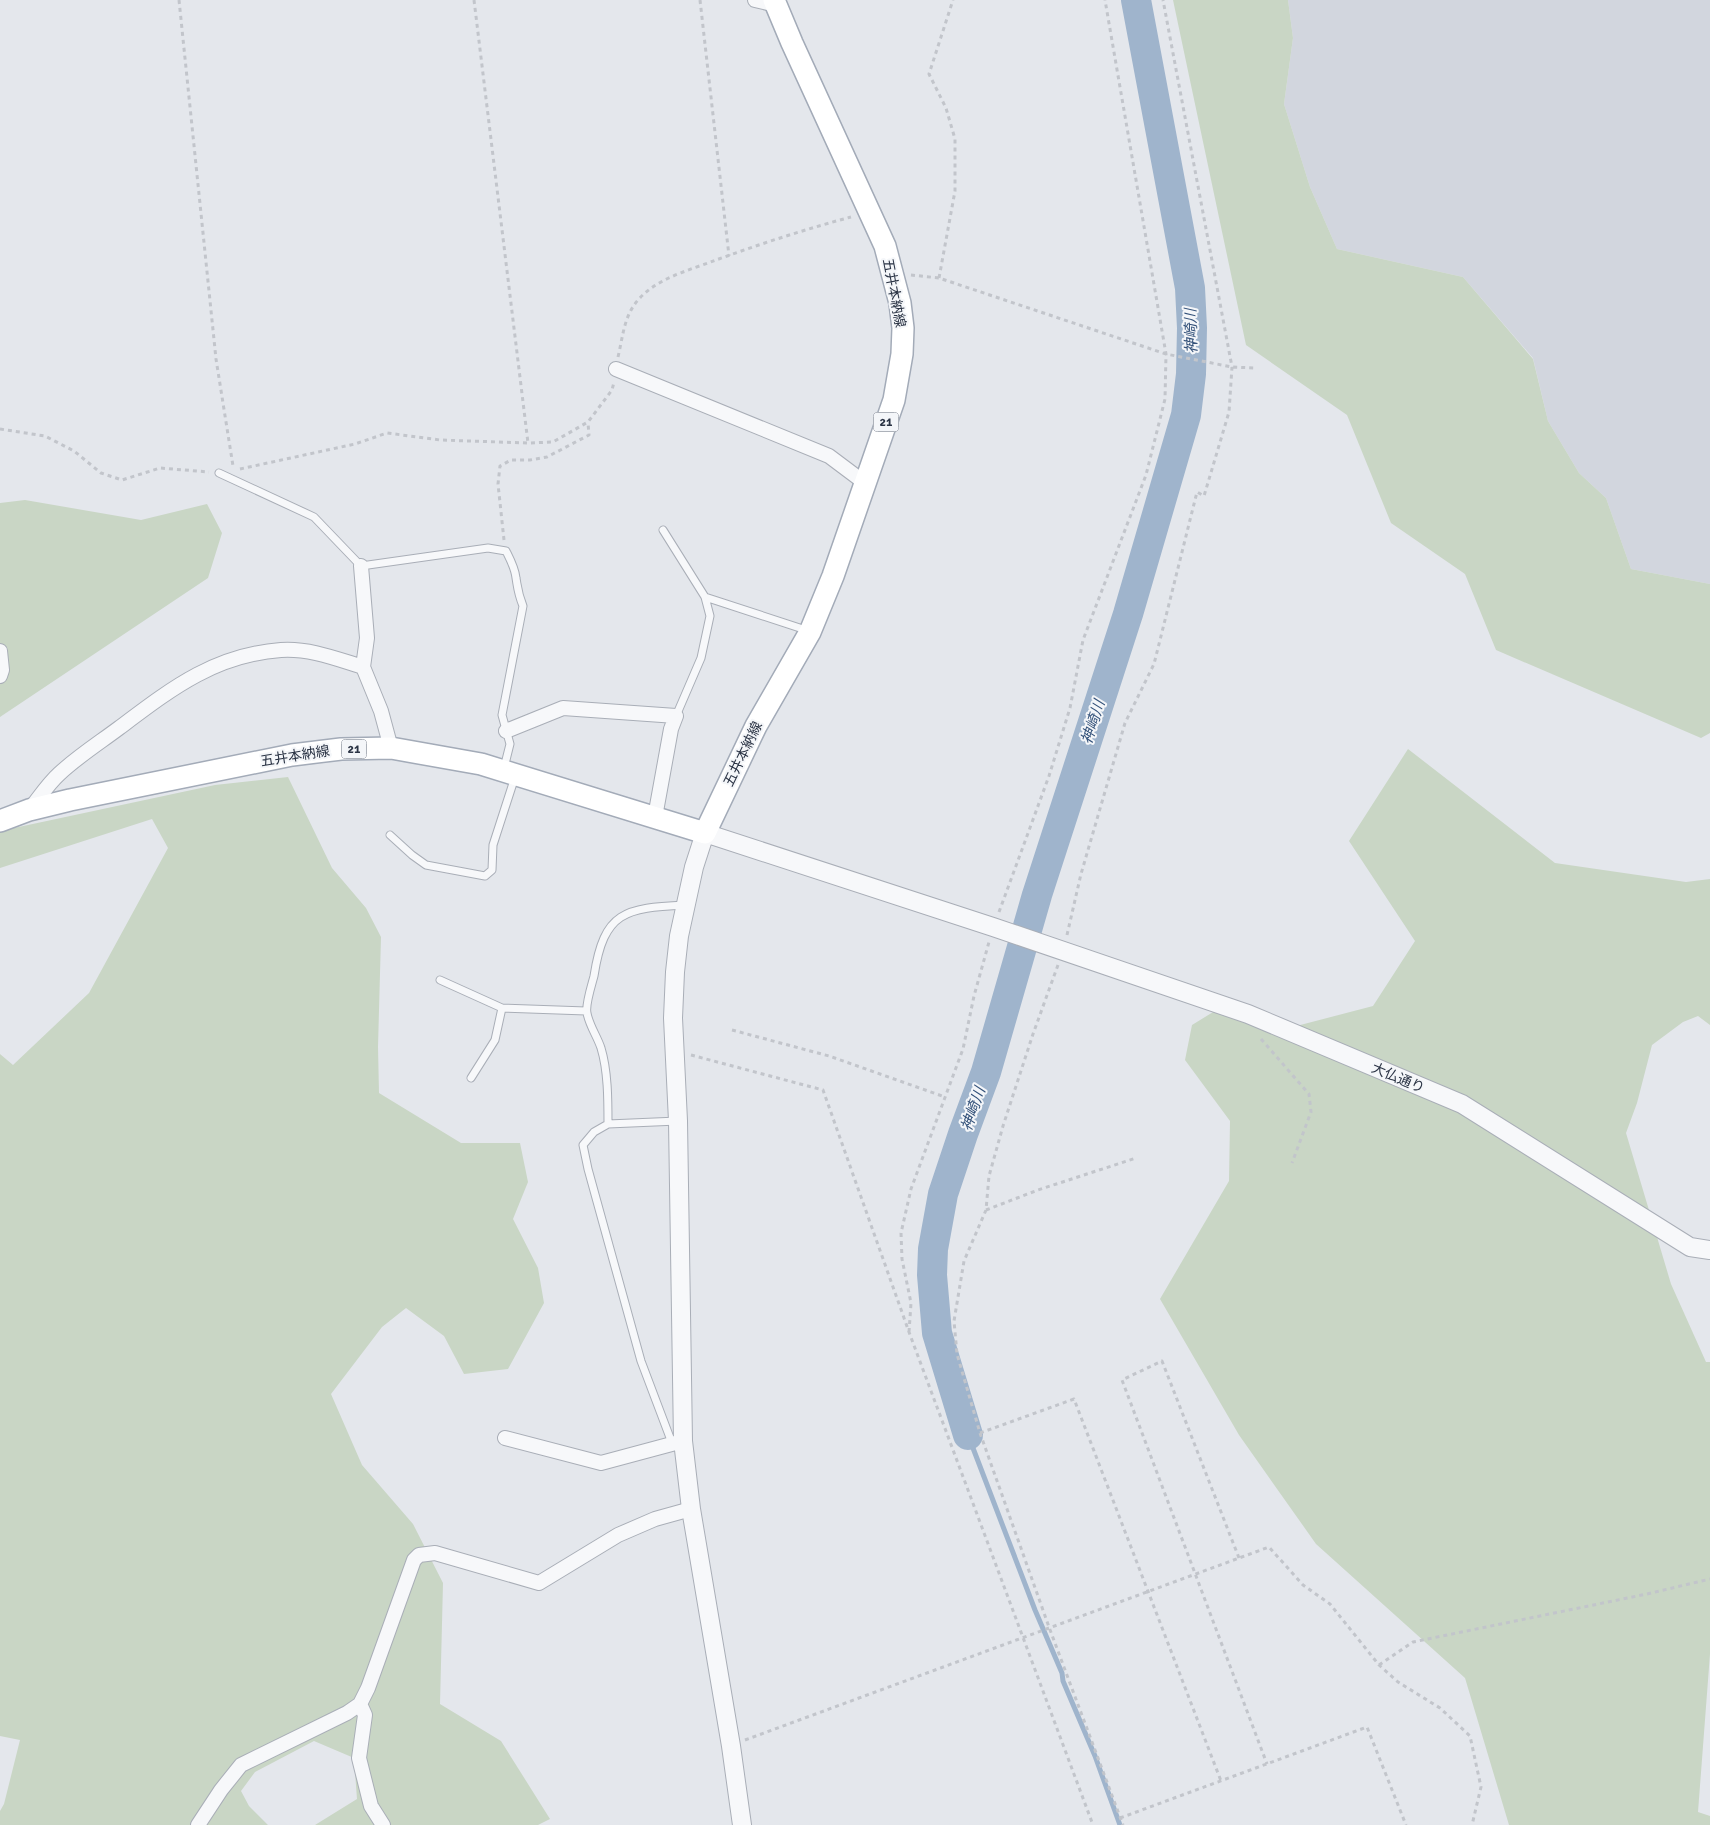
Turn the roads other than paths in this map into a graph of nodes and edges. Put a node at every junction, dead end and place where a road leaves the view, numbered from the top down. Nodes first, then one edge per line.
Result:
1 (755, 0) edge
2 (775, 3) edge
3 (616, 369) road end
4 (219, 473) road end
5 (865, 483) junction
6 (663, 530) dead end
7 (361, 566) junction
8 (705, 597) junction
9 (810, 632) junction
10 (0, 651) edge
11 (363, 667) junction
12 (0, 676) edge
13 (676, 716) junction
14 (506, 731) junction
15 (390, 748) junction
16 (510, 772) junction
17 (29, 810) junction
18 (655, 818) junction
19 (0, 821) edge
20 (705, 833) junction
21 (390, 835) dead end
22 (686, 905) junction
23 (440, 980) dead end
24 (502, 1008) junction
25 (586, 1011) junction
26 (470, 1078) dead end
27 (678, 1121) junction
28 (608, 1124) junction
29 (1710, 1250) edge
30 (505, 1438) dead end
31 (678, 1442) junction
32 (691, 1509) junction
33 (360, 1704) junction
34 (198, 1825) edge
35 (383, 1825) edge
36 (742, 1825) edge

1 - 2 street
2 - 5 main road, 五井本納線 / 21
3 - 5 street
4 - 7 lane
5 - 9 main road, 五井本納線 / 21
6 - 8 lane
7 - 11 street
7 - 14 lane
8 - 9 lane
8 - 13 lane
9 - 20 main road, 五井本納線 / 21
10 - 12 street
11 - 15 street
11 - 17 street
13 - 14 street
13 - 18 street
14 - 16 lane
15 - 16 main road, 五井本納線 / 21
15 - 17 main road, 五井本納線 / 21
16 - 18 main road, 五井本納線 / 21
16 - 21 lane
17 - 19 main road, 五井本納線 / 21
18 - 20 main road, 五井本納線 / 21
20 - 22 street
20 - 29 street, 大仏通り
22 - 25 lane
22 - 27 street
23 - 24 lane
24 - 25 lane
24 - 26 lane
25 - 28 lane
27 - 28 lane
27 - 31 street
28 - 31 lane
30 - 31 street
31 - 32 street
32 - 33 street
32 - 36 street
33 - 34 street
33 - 35 street

